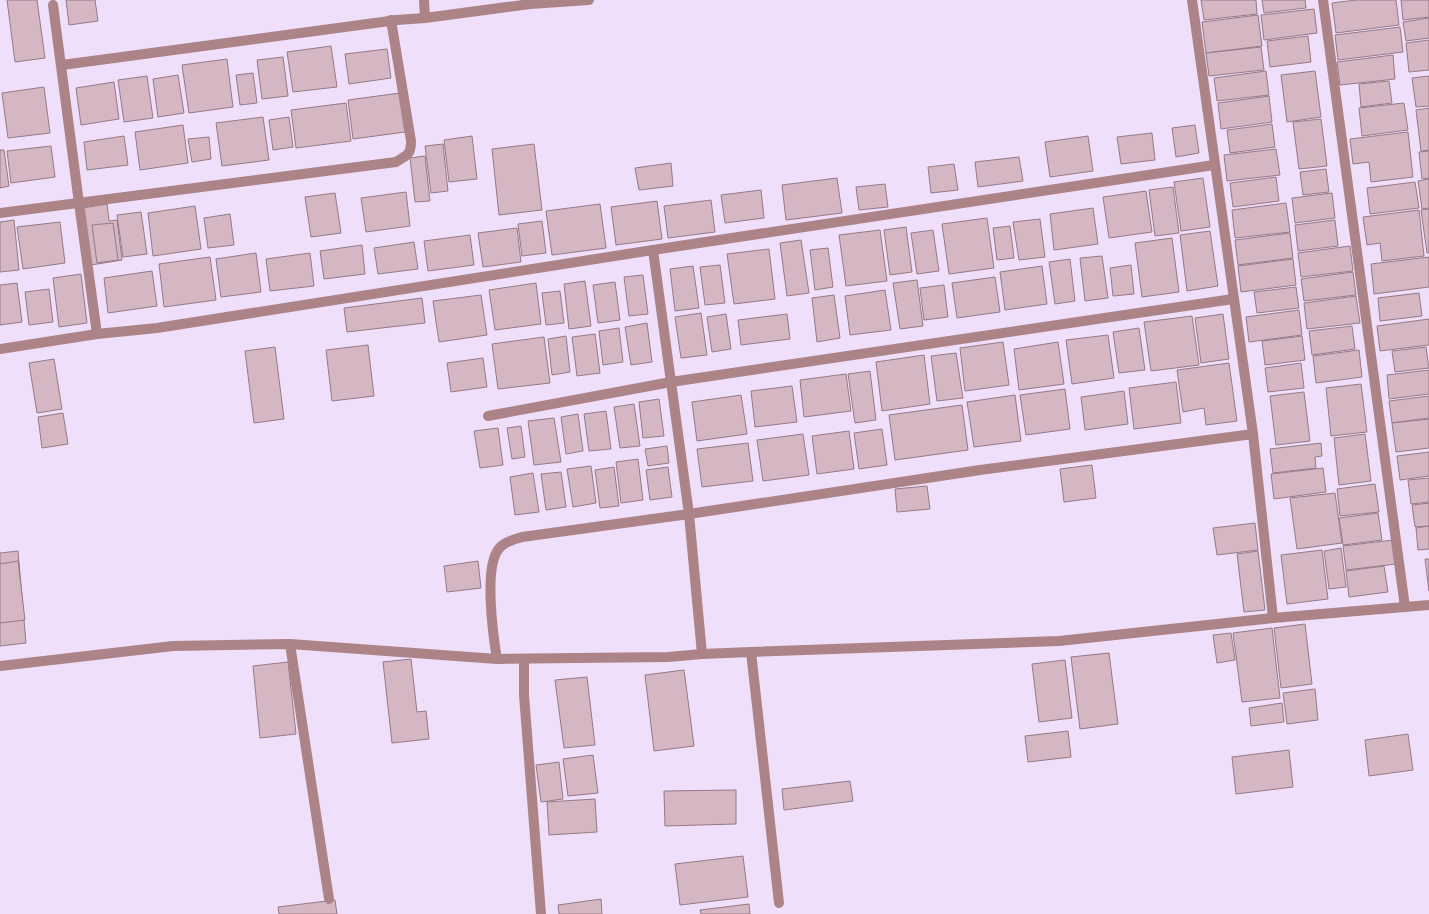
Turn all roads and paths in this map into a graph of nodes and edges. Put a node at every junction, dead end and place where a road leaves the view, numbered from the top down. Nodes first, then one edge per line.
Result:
1 (424, 0) edge
2 (589, 0) edge
3 (1192, 0) edge
4 (1323, 0) edge
5 (53, 5) dead end
6 (425, 18) junction
7 (391, 20) junction
8 (62, 65) junction
9 (1214, 165) junction
10 (79, 203) junction
11 (0, 213) edge
12 (653, 250) junction
13 (1233, 299) junction
14 (97, 334) junction
15 (0, 349) edge
16 (671, 382) junction
17 (488, 416) dead end
18 (1253, 434) junction
19 (689, 514) junction
20 (1429, 605) edge
21 (1405, 607) junction
22 (1273, 618) junction
23 (290, 644) junction
24 (751, 652) junction
25 (702, 654) junction
26 (497, 659) junction
27 (524, 660) junction
28 (0, 666) edge
29 (329, 899) dead end
30 (779, 903) dead end
31 (541, 914) edge

1 - 6 street
2 - 6 street
3 - 9 street
4 - 21 street
5 - 8 street
6 - 7 street
7 - 8 street
7 - 10 street
8 - 10 street
9 - 12 street
9 - 13 street
10 - 11 street
10 - 14 street
12 - 14 street
12 - 16 street
13 - 16 street
13 - 18 street
14 - 15 street
16 - 17 street
16 - 19 street
18 - 19 street
18 - 22 street
19 - 25 street
19 - 26 street
20 - 21 street
21 - 22 street
22 - 24 street
23 - 26 street
23 - 28 street
23 - 29 street
24 - 25 street
24 - 30 street
25 - 27 street
26 - 27 street
27 - 31 street

